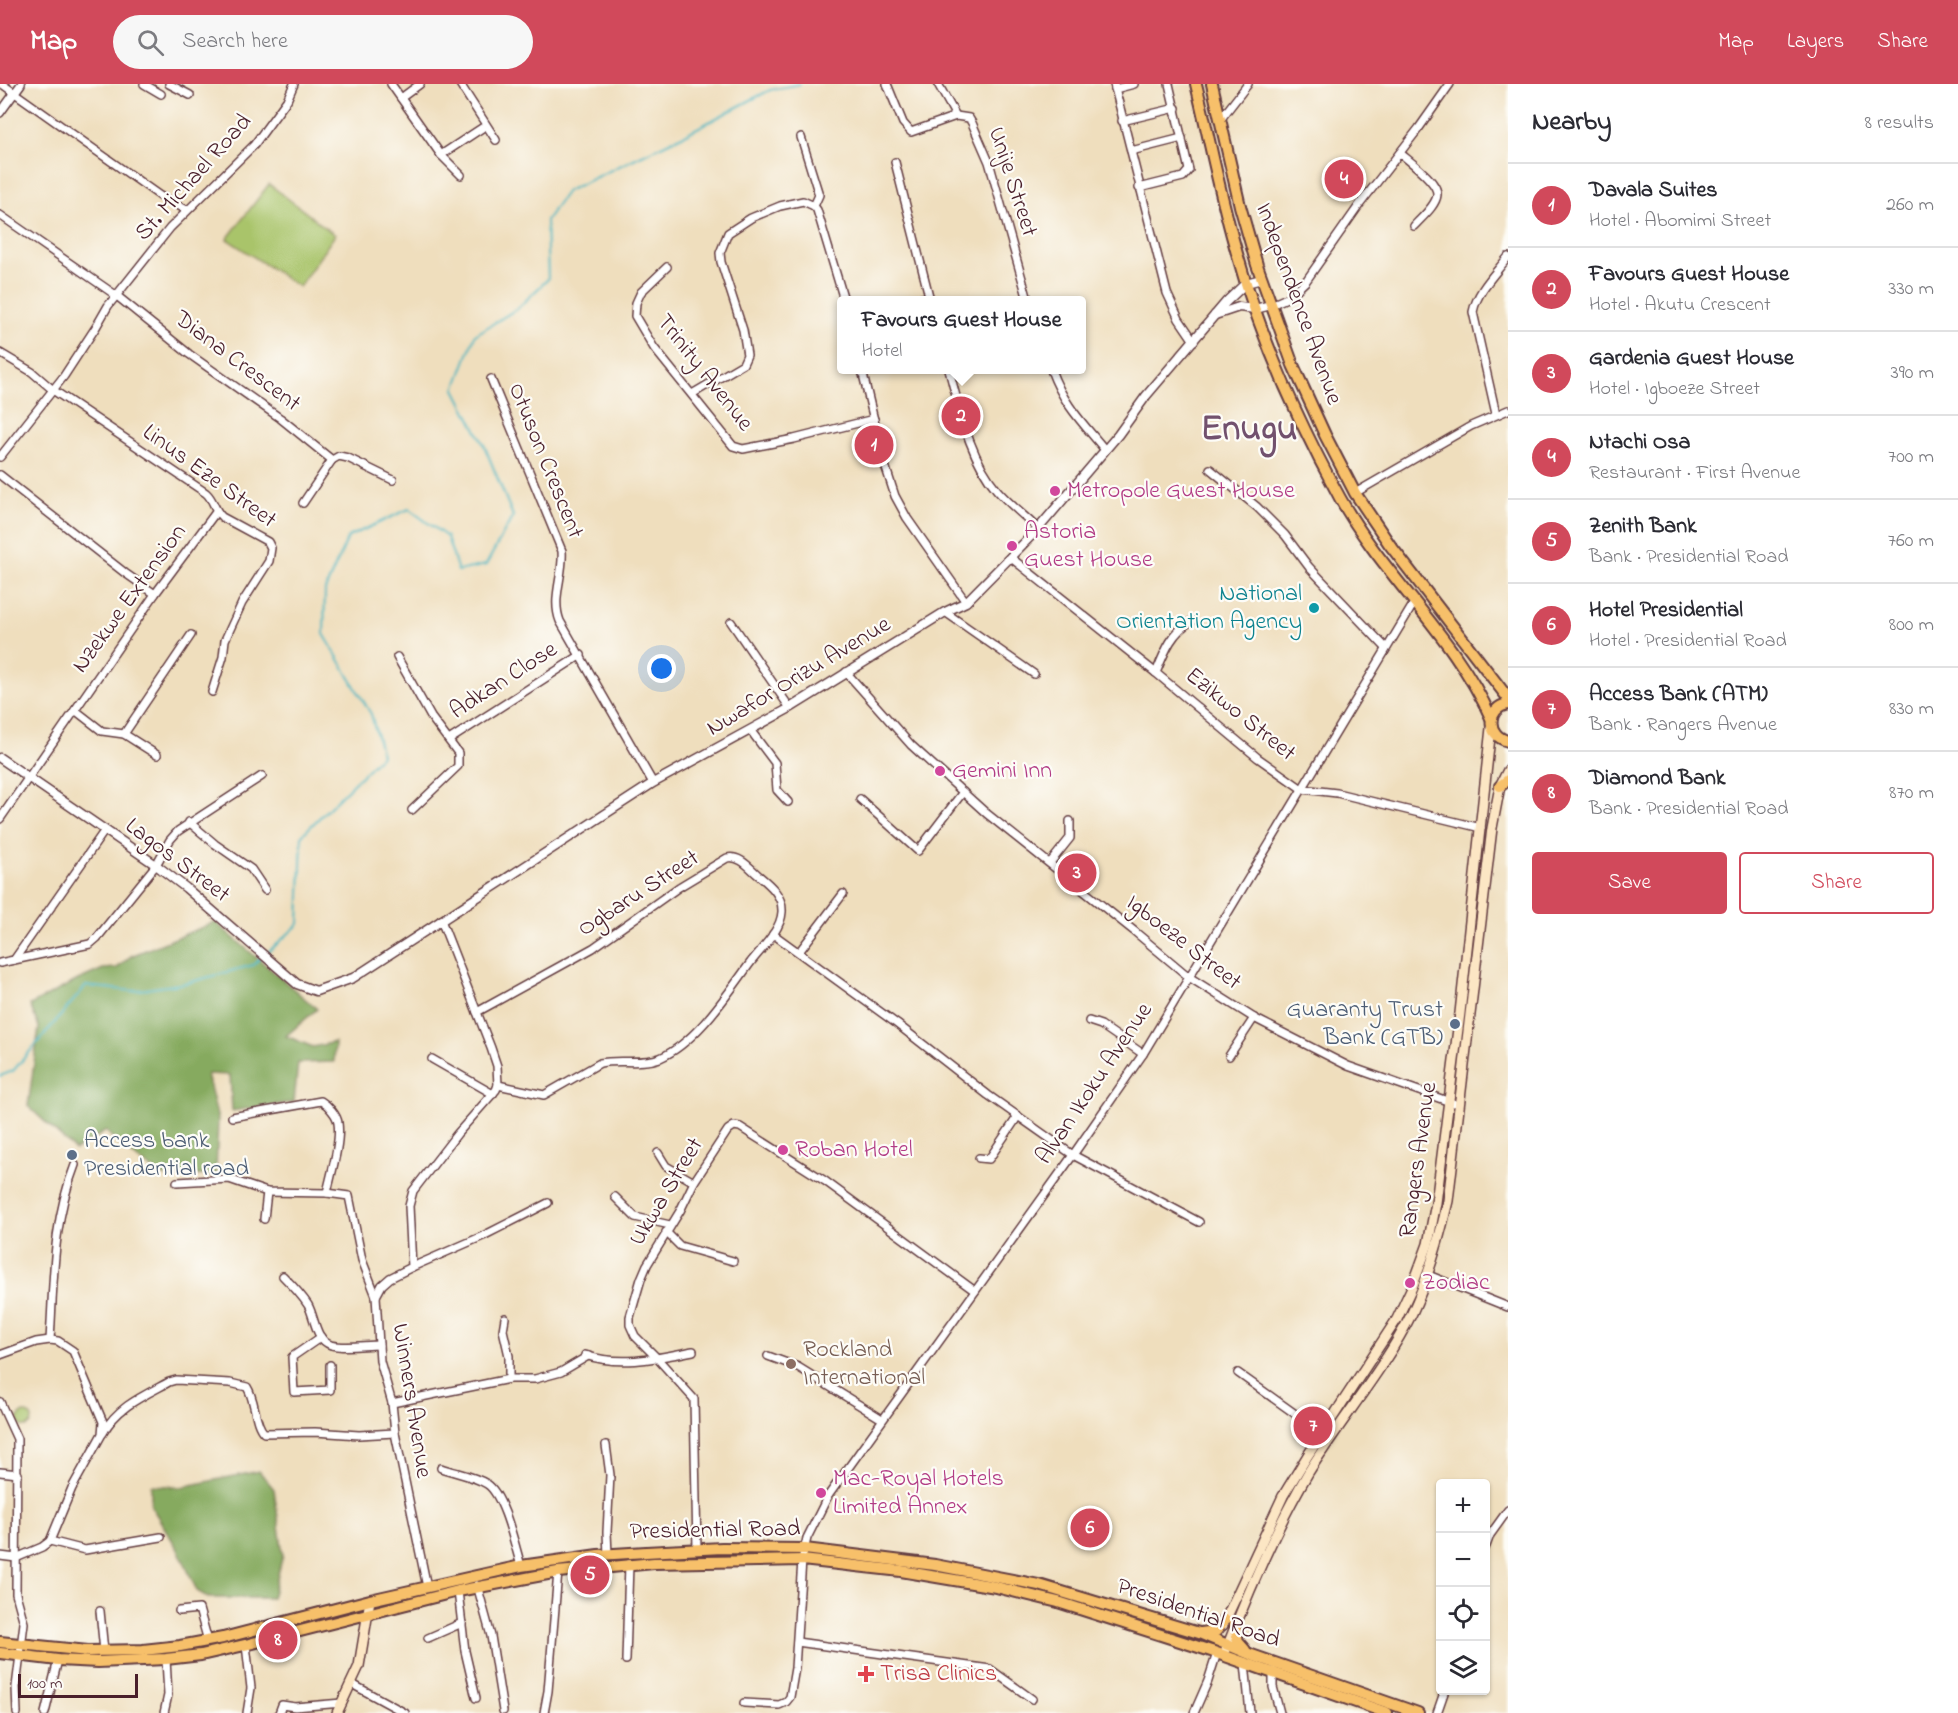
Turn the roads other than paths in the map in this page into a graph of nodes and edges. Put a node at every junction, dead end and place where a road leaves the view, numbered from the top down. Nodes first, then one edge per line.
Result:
1 (2, 84) edge
2 (21, 84) edge
3 (144, 84) edge
4 (169, 84) edge
5 (294, 84) edge
6 (391, 84) edge
7 (420, 84) edge
8 (459, 84) edge
9 (887, 84) edge
10 (938, 84) edge
11 (1134, 84) edge
12 (1169, 84) edge
13 (1196, 84) edge
14 (1212, 84) edge
15 (1248, 84) edge
16 (1450, 84) edge
17 (1114, 86) edge
18 (158, 89) edge
19 (15, 93) junction
20 (190, 95) dead end
21 (401, 98) junction
22 (1176, 108) junction
23 (0, 113) edge
24 (956, 116) junction
25 (1220, 120) junction
26 (1122, 121) junction
27 (485, 126) junction
28 (801, 137) dead end
29 (1182, 138) junction
30 (496, 140) dead end
31 (1131, 151) junction
32 (1400, 153) junction
33 (441, 155) junction
34 (895, 162) dead end
35 (461, 175) dead end
36 (1139, 188) junction
37 (814, 206) junction
38 (188, 210) junction
39 (0, 215) edge
40 (1414, 226) dead end
41 (1508, 257) edge
42 (667, 267) dead end
43 (1262, 279) junction
44 (1246, 283) junction
45 (117, 296) junction
46 (843, 296) edge
47 (929, 296) edge
48 (1027, 296) edge
49 (1271, 305) junction
50 (1255, 309) junction
51 (1215, 315) junction
52 (1194, 341) junction
53 (0, 353) edge
54 (863, 374) edge
55 (950, 374) edge
56 (1053, 374) edge
57 (491, 379) dead end
58 (53, 390) junction
59 (693, 394) junction
60 (1508, 410) edge
61 (1496, 414) junction
62 (874, 419) junction
63 (1105, 450) junction
64 (0, 458) edge
65 (332, 460) junction
66 (1210, 469) dead end
67 (0, 475) edge
68 (393, 480) dead end
69 (1356, 494) junction
70 (303, 503) dead end
71 (216, 512) junction
72 (1038, 529) junction
73 (1010, 557) junction
74 (155, 594) junction
75 (966, 602) junction
76 (1414, 603) junction
77 (945, 612) junction
78 (1192, 621) dead end
79 (731, 622) dead end
80 (191, 635) dead end
81 (1386, 648) junction
82 (581, 655) junction
83 (397, 657) dead end
84 (846, 672) junction
85 (1156, 673) junction
86 (1034, 674) dead end
87 (212, 692) dead end
88 (1508, 698) edge
89 (1508, 704) edge
90 (790, 708) junction
91 (75, 710) junction
92 (1491, 723) junction
93 (752, 731) junction
94 (124, 734) junction
95 (449, 740) junction
96 (1508, 741) edge
97 (157, 755) dead end
98 (0, 758) edge
99 (1508, 770) edge
100 (262, 776) dead end
101 (28, 778) junction
102 (653, 783) junction
103 (1504, 783) edge
104 (1302, 789) junction
105 (963, 792) junction
106 (860, 799) dead end
107 (788, 802) dead end
108 (412, 810) dead end
109 (0, 819) edge
110 (1070, 821) dead end
111 (189, 822) junction
112 (1481, 828) junction
113 (105, 830) junction
114 (1050, 863) junction
115 (156, 865) junction
116 (265, 890) dead end
117 (843, 894) dead end
118 (441, 920) junction
119 (773, 933) junction
120 (798, 952) junction
121 (14, 960) junction
122 (0, 963) edge
123 (1189, 977) junction
124 (329, 987) joint
125 (477, 1012) junction
126 (1254, 1018) junction
127 (1089, 1021) dead end
128 (1143, 1054) junction
129 (1229, 1056) dead end
130 (432, 1059) dead end
131 (498, 1085) junction
132 (493, 1094) junction
133 (1448, 1102) junction
134 (1460, 1104) junction
135 (1018, 1116) junction
136 (232, 1118) dead end
137 (658, 1153) dead end
138 (1073, 1155) junction
139 (979, 1158) dead end
140 (75, 1165) dead end
141 (177, 1182) dead end
142 (694, 1182) junction
143 (267, 1192) junction
144 (327, 1193) junction
145 (615, 1197) dead end
146 (548, 1203) dead end
147 (264, 1220) dead end
148 (1199, 1222) dead end
149 (668, 1229) junction
150 (732, 1261) dead end
151 (412, 1267) junction
152 (1428, 1275) junction
153 (283, 1276) dead end
154 (975, 1291) junction
155 (376, 1296) junction
156 (1508, 1307) edge
157 (504, 1318) dead end
158 (321, 1337) junction
159 (50, 1340) junction
160 (379, 1345) junction
161 (693, 1352) dead end
162 (0, 1355) edge
163 (768, 1356) dead end
164 (657, 1358) junction
165 (330, 1365) dead end
166 (1238, 1373) dead end
167 (509, 1379) junction
168 (0, 1402) edge
169 (392, 1403) junction
170 (882, 1419) junction
171 (395, 1433) junction
172 (102, 1434) junction
173 (1322, 1434) junction
174 (606, 1445) dead end
175 (441, 1468) dead end
176 (0, 1472) edge
177 (18, 1474) junction
178 (1508, 1510) edge
179 (1490, 1535) edge
180 (161, 1537) dead end
181 (50, 1541) junction
182 (697, 1549) junction
183 (680, 1550) junction
184 (803, 1554) junction
185 (608, 1555) junction
186 (0, 1556) edge
187 (16, 1558) junction
188 (681, 1562) junction
189 (629, 1564) junction
190 (521, 1566) junction
191 (539, 1569) junction
192 (558, 1572) junction
193 (470, 1577) junction
194 (427, 1587) junction
195 (479, 1587) junction
196 (458, 1592) junction
197 (370, 1600) junction
198 (100, 1611) dead end
199 (178, 1611) dead end
200 (368, 1614) junction
201 (1230, 1622) junction
202 (462, 1623) junction
203 (1199, 1633) junction
204 (428, 1638) dead end
205 (1217, 1640) junction
206 (208, 1641) junction
207 (0, 1642) edge
208 (797, 1642) junction
209 (246, 1645) junction
210 (21, 1650) junction
211 (104, 1651) junction
212 (1220, 1651) junction
213 (0, 1653) edge
214 (143, 1655) junction
215 (166, 1659) junction
216 (1249, 1659) junction
217 (58, 1660) junction
218 (626, 1660) dead end
219 (1273, 1671) junction
220 (352, 1684) junction
221 (1352, 1695) junction
222 (1443, 1695) edge
223 (476, 1698) dead end
224 (1032, 1699) dead end
225 (342, 1703) junction
226 (744, 1703) dead end
227 (503, 1711) dead end
228 (1196, 1711) edge
229 (17, 1713) edge
230 (45, 1713) edge
231 (164, 1713) edge
232 (247, 1713) edge
233 (279, 1713) edge
234 (337, 1713) edge
235 (405, 1713) edge
236 (544, 1713) edge
237 (1250, 1713) edge
238 (1280, 1713) edge
239 (1387, 1713) edge
240 (1418, 1713) edge
241 (1437, 1713) edge

1 - 19 street
2 - 19 street
3 - 18 street
4 - 20 street
5 - 38 street, St. Michael Road
6 - 21 street
7 - 21 street
8 - 27 street
9 - 24 street, Unije Street
10 - 24 street
11 - 17 street
12 - 22 street
13 - 44 main road, Independence Avenue
14 - 25 main road, Independence Avenue
15 - 25 street
16 - 32 street
17 - 26 street
19 - 23 street
19 - 38 street
21 - 33 street
22 - 26 street
22 - 29 street
24 - 48 street, Unije Street
25 - 43 main road, Independence Avenue
26 - 31 street
27 - 30 street
27 - 33 street
28 - 37 street
29 - 31 street
29 - 36 street
31 - 36 street
32 - 40 street
32 - 49 street
33 - 35 street
34 - 47 street
36 - 52 street
37 - 46 street
37 - 59 street
38 - 45 street, St. Michael Road
39 - 45 street, Diana Crescent
41 - 61 street
42 - 59 street, Trinity Avenue
43 - 44 street
43 - 49 main road, Independence Avenue
44 - 50 main road, Independence Avenue
44 - 51 street, Nwafor Orizu Avenue
45 - 58 street, St. Michael Road
45 - 65 street, Diana Crescent
49 - 50 street
49 - 69 main road, Independence Avenue
50 - 51 street
50 - 76 main road, Independence Avenue
51 - 52 street, Nwafor Orizu Avenue
52 - 63 street, Nwafor Orizu Avenue
53 - 58 street, Linus Eze Street
54 - 62 street
55 - 72 street
56 - 63 street
57 - 82 street, Otuson Crescent
58 - 64 street, St. Michael Road
58 - 71 street, Linus Eze Street
59 - 62 street, Trinity Avenue
60 - 61 street
61 - 69 street
62 - 75 street
63 - 72 street, Nwafor Orizu Avenue
65 - 68 street
65 - 70 street
66 - 81 street
67 - 74 street
69 - 88 main road, Independence Avenue
71 - 74 street, Nzekwe Extension
71 - 87 street, Linus Eze Street
72 - 73 street, Nwafor Orizu Avenue
73 - 75 street, Nwafor Orizu Avenue
73 - 85 street, Ezikwo Street
74 - 91 street, Nzekwe Extension
75 - 77 street, Nwafor Orizu Avenue
76 - 81 street, Alvan Ikoku Avenue
76 - 92 main road, Independence Avenue
77 - 84 street, Nwafor Orizu Avenue
77 - 86 street
78 - 85 street
79 - 90 street
80 - 94 street
81 - 104 street, Alvan Ikoku Avenue
82 - 95 street, Adkan Close
82 - 102 street, Otuson Crescent
83 - 95 street, Adkan Close
84 - 90 street, Nwafor Orizu Avenue
84 - 105 street, Igboeze Street
85 - 104 street, Ezikwo Street
89 - 92 main road
90 - 93 street, Nwafor Orizu Avenue
91 - 94 street, Nzekwe Extension
91 - 101 street, Nzekwe Extension
92 - 96 main road
92 - 112 main road, Rangers Avenue
93 - 102 street, Nwafor Orizu Avenue
93 - 107 street
94 - 97 street, Nzekwe Extension
95 - 108 street, Adkan Close
98 - 101 street, Lagos Street
99 - 103 main road, Rangers Avenue
100 - 111 street
101 - 109 street, Nzekwe Extension
101 - 113 street, Lagos Street
102 - 118 street, Nwafor Orizu Avenue
103 - 134 main road, Rangers Avenue
104 - 112 street, Ezikwo Street
104 - 123 street, Alvan Ikoku Avenue
105 - 106 street
105 - 114 street, Igboeze Street
110 - 114 street
111 - 115 street
111 - 116 street
112 - 133 main road, Rangers Avenue
113 - 115 street, Lagos Street
113 - 121 street
114 - 123 street, Igboeze Street
115 - 121 street
115 - 124 street, Lagos Street
117 - 120 street
118 - 124 street, Nwafor Orizu Avenue
118 - 125 street
119 - 120 street
119 - 125 street, Ogbaru Street
119 - 131 street, Ogbaru Street
120 - 135 street
121 - 122 street
123 - 126 street, Igboeze Street
123 - 128 street, Alvan Ikoku Avenue
125 - 131 street
126 - 129 street
126 - 133 street, Igboeze Street
127 - 128 street
128 - 138 street, Alvan Ikoku Avenue
130 - 132 street
131 - 132 street
132 - 151 street
133 - 134 street, Igboeze Street
133 - 173 main road, Rangers Avenue
134 - 152 main road, Rangers Avenue
135 - 138 street
135 - 139 street
136 - 144 street
137 - 142 street
138 - 148 street
138 - 154 street, Alvan Ikoku Avenue
140 - 159 street
141 - 143 street
142 - 149 street, Ukwa Street
142 - 154 street, Ukwa Street
143 - 144 street
143 - 147 street
144 - 155 street
145 - 149 street
146 - 151 street, Winners Avenue
149 - 150 street
149 - 164 street, Ukwa Street
151 - 155 street, Winners Avenue
152 - 156 street
152 - 201 main road, Rangers Avenue
153 - 158 street
154 - 170 street, Alvan Ikoku Avenue
155 - 160 street, Winners Avenue
157 - 167 street
158 - 160 street
158 - 165 street
159 - 162 street
159 - 172 street
160 - 169 street, Winners Avenue
161 - 164 street
163 - 170 street
164 - 167 street
164 - 182 street, Ukwa Street
166 - 173 street
167 - 169 street
168 - 177 street
169 - 171 street, Winners Avenue
170 - 184 street, Alvan Ikoku Avenue
171 - 172 street
171 - 194 street, Winners Avenue
172 - 181 street
173 - 201 main road, Rangers Avenue
174 - 185 street
175 - 190 street
176 - 177 street
177 - 187 street
178 - 179 street
180 - 181 street
181 - 187 street
182 - 183 main road, Presidential Road
182 - 184 main road, Presidential Road
183 - 185 main road, Presidential Road
183 - 188 street
184 - 188 main road, Presidential Road
184 - 203 main road, Presidential Road
184 - 208 street, Alvan Ikoku Avenue
184 - 212 main road, Presidential Road
185 - 191 main road, Presidential Road
186 - 187 street
187 - 210 street
188 - 189 main road, Presidential Road
189 - 192 main road, Presidential Road
189 - 218 street
190 - 191 main road, Presidential Road
190 - 193 main road, Presidential Road
191 - 192 main road, Presidential Road
191 - 195 main road, Presidential Road
192 - 236 street
193 - 194 main road, Presidential Road
193 - 195 street
194 - 197 main road, Presidential Road
195 - 196 main road, Presidential Road
195 - 227 street
196 - 200 main road, Presidential Road
196 - 202 street
197 - 200 main road
197 - 206 main road, Presidential Road
198 - 211 street
199 - 206 street
200 - 209 main road, Presidential Road
200 - 220 main road
201 - 203 main road
201 - 205 main road
201 - 212 main road
201 - 216 main road
202 - 204 street
202 - 223 street
203 - 205 main road, Presidential Road
205 - 212 main road, Presidential Road
206 - 214 main road, Presidential Road
207 - 210 main road, Presidential Road
208 - 224 street
208 - 226 street, Alvan Ikoku Avenue
209 - 215 main road, Presidential Road
209 - 232 street
210 - 211 main road, Presidential Road
210 - 213 main road, Presidential Road
210 - 217 main road, Presidential Road
210 - 229 street
211 - 214 main road, Presidential Road
212 - 216 main road, Presidential Road
212 - 228 street
214 - 215 main road, Presidential Road
214 - 217 main road, Presidential Road
215 - 231 street
216 - 219 main road, Presidential Road
216 - 221 main road, Presidential Road
216 - 237 street
217 - 230 street
219 - 221 main road, Presidential Road
219 - 238 street
220 - 225 main road
220 - 235 street
221 - 239 main road, Presidential Road
221 - 240 main road, Presidential Road
222 - 241 street
225 - 233 street
225 - 234 main road

